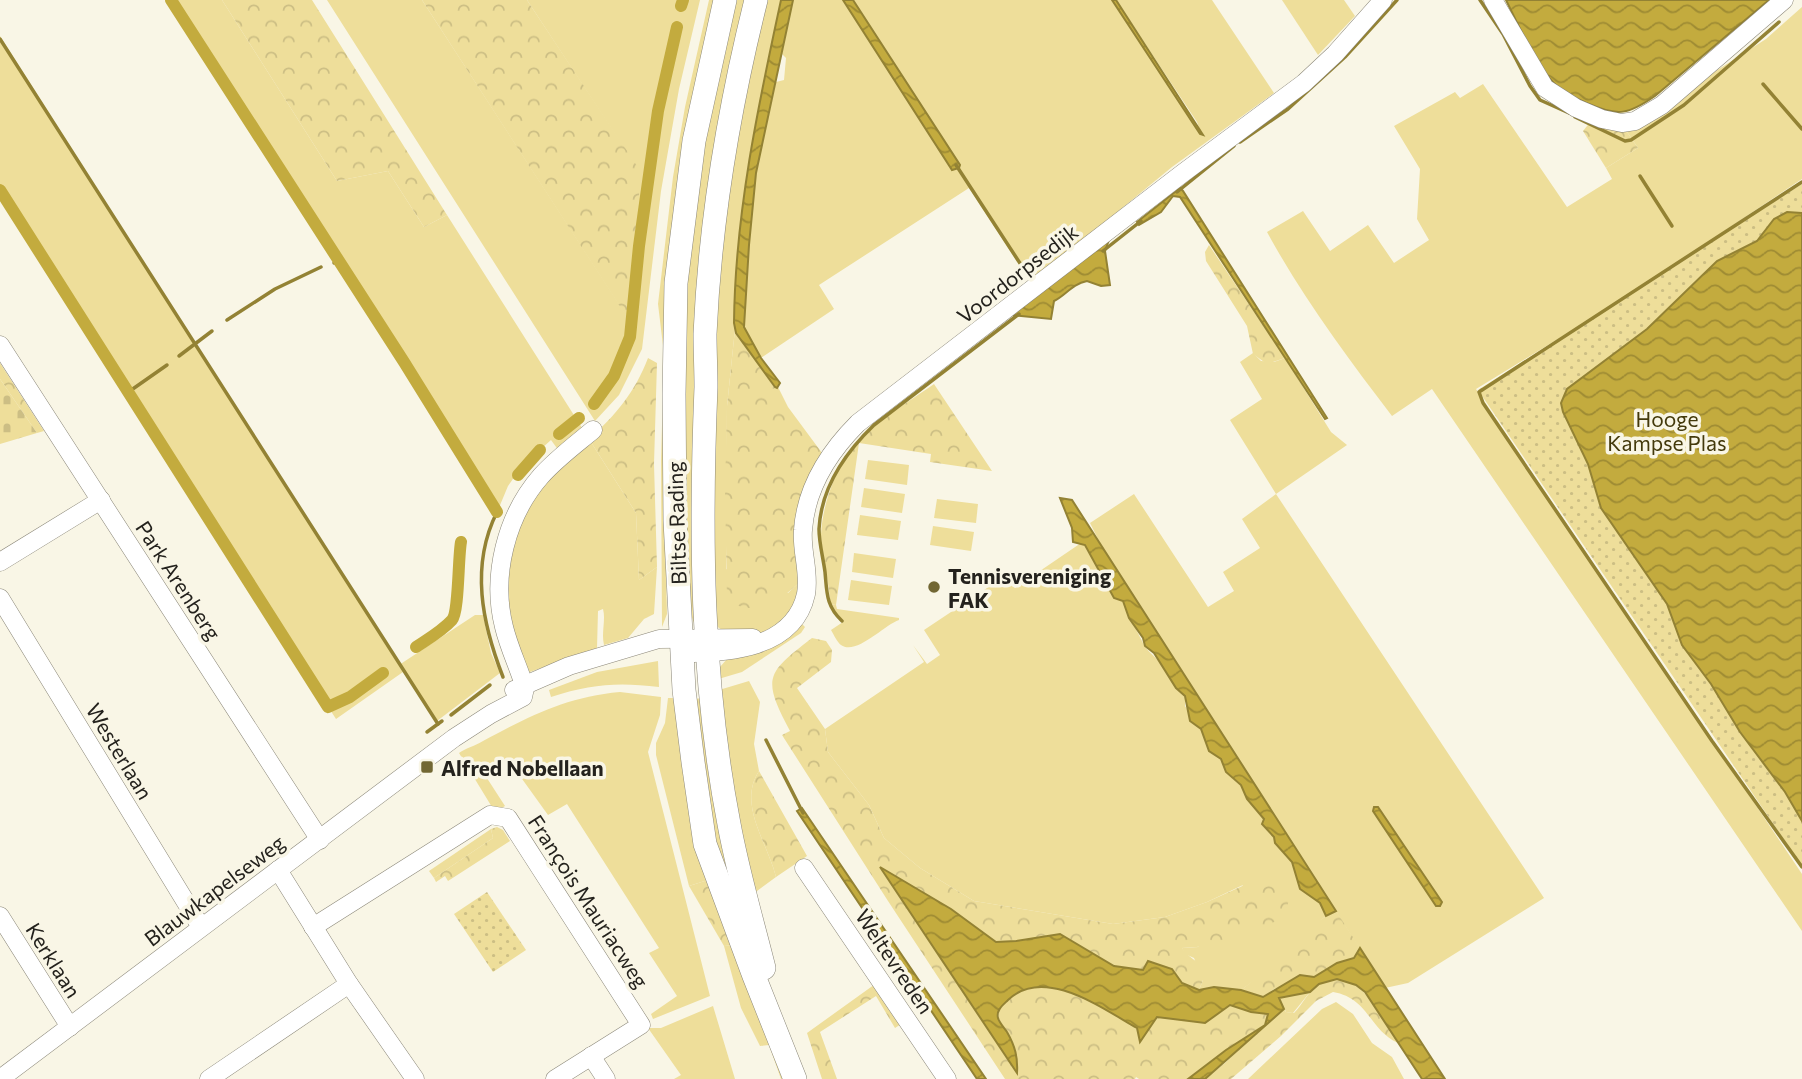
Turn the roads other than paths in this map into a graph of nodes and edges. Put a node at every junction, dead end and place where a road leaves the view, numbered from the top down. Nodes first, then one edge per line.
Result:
1 (724, 0) edge
2 (756, 0) edge
3 (1383, 0) edge
4 (1493, 0) edge
5 (1784, 0) edge
6 (0, 345) edge
7 (593, 430) dead end
8 (101, 500) junction
9 (0, 562) edge
10 (0, 598) edge
11 (682, 646) junction
12 (708, 646) junction
13 (523, 681) junction
14 (320, 840) junction
15 (804, 868) dead end
16 (278, 870) junction
17 (0, 916) edge
18 (313, 927) junction
19 (201, 928) junction
20 (349, 984) junction
21 (70, 1027) junction
22 (779, 1036) junction
23 (591, 1056) junction
24 (0, 1079) edge
25 (209, 1079) edge
26 (415, 1079) edge
27 (555, 1079) edge
28 (606, 1079) edge
29 (795, 1079) edge
30 (947, 1079) edge

1 - 11 main road, Biltse Rading
2 - 12 main road, Biltse Rading
3 - 12 street, Voordorpsedijk
4 - 5 street
6 - 8 street, Park Arenberg
7 - 13 street
8 - 9 street
8 - 14 street, Park Arenberg
10 - 19 street, Westerlaan
11 - 12 street, Voordorpsedijk
11 - 13 street, Blauwkapelseweg
11 - 22 main road, Biltse Rading
12 - 22 main road, Biltse Rading
13 - 14 street, Blauwkapelseweg
14 - 16 street, Blauwkapelseweg
15 - 30 street, Weltevreden
16 - 18 street
16 - 19 street, Blauwkapelseweg
17 - 21 street, Kerklaan
18 - 20 street
18 - 23 street, François Mauriacweg
19 - 21 street, Blauwkapelseweg
20 - 25 street
20 - 26 street
21 - 24 street, Blauwkapelseweg
22 - 29 main road, Biltse Rading
23 - 27 street
23 - 28 street

